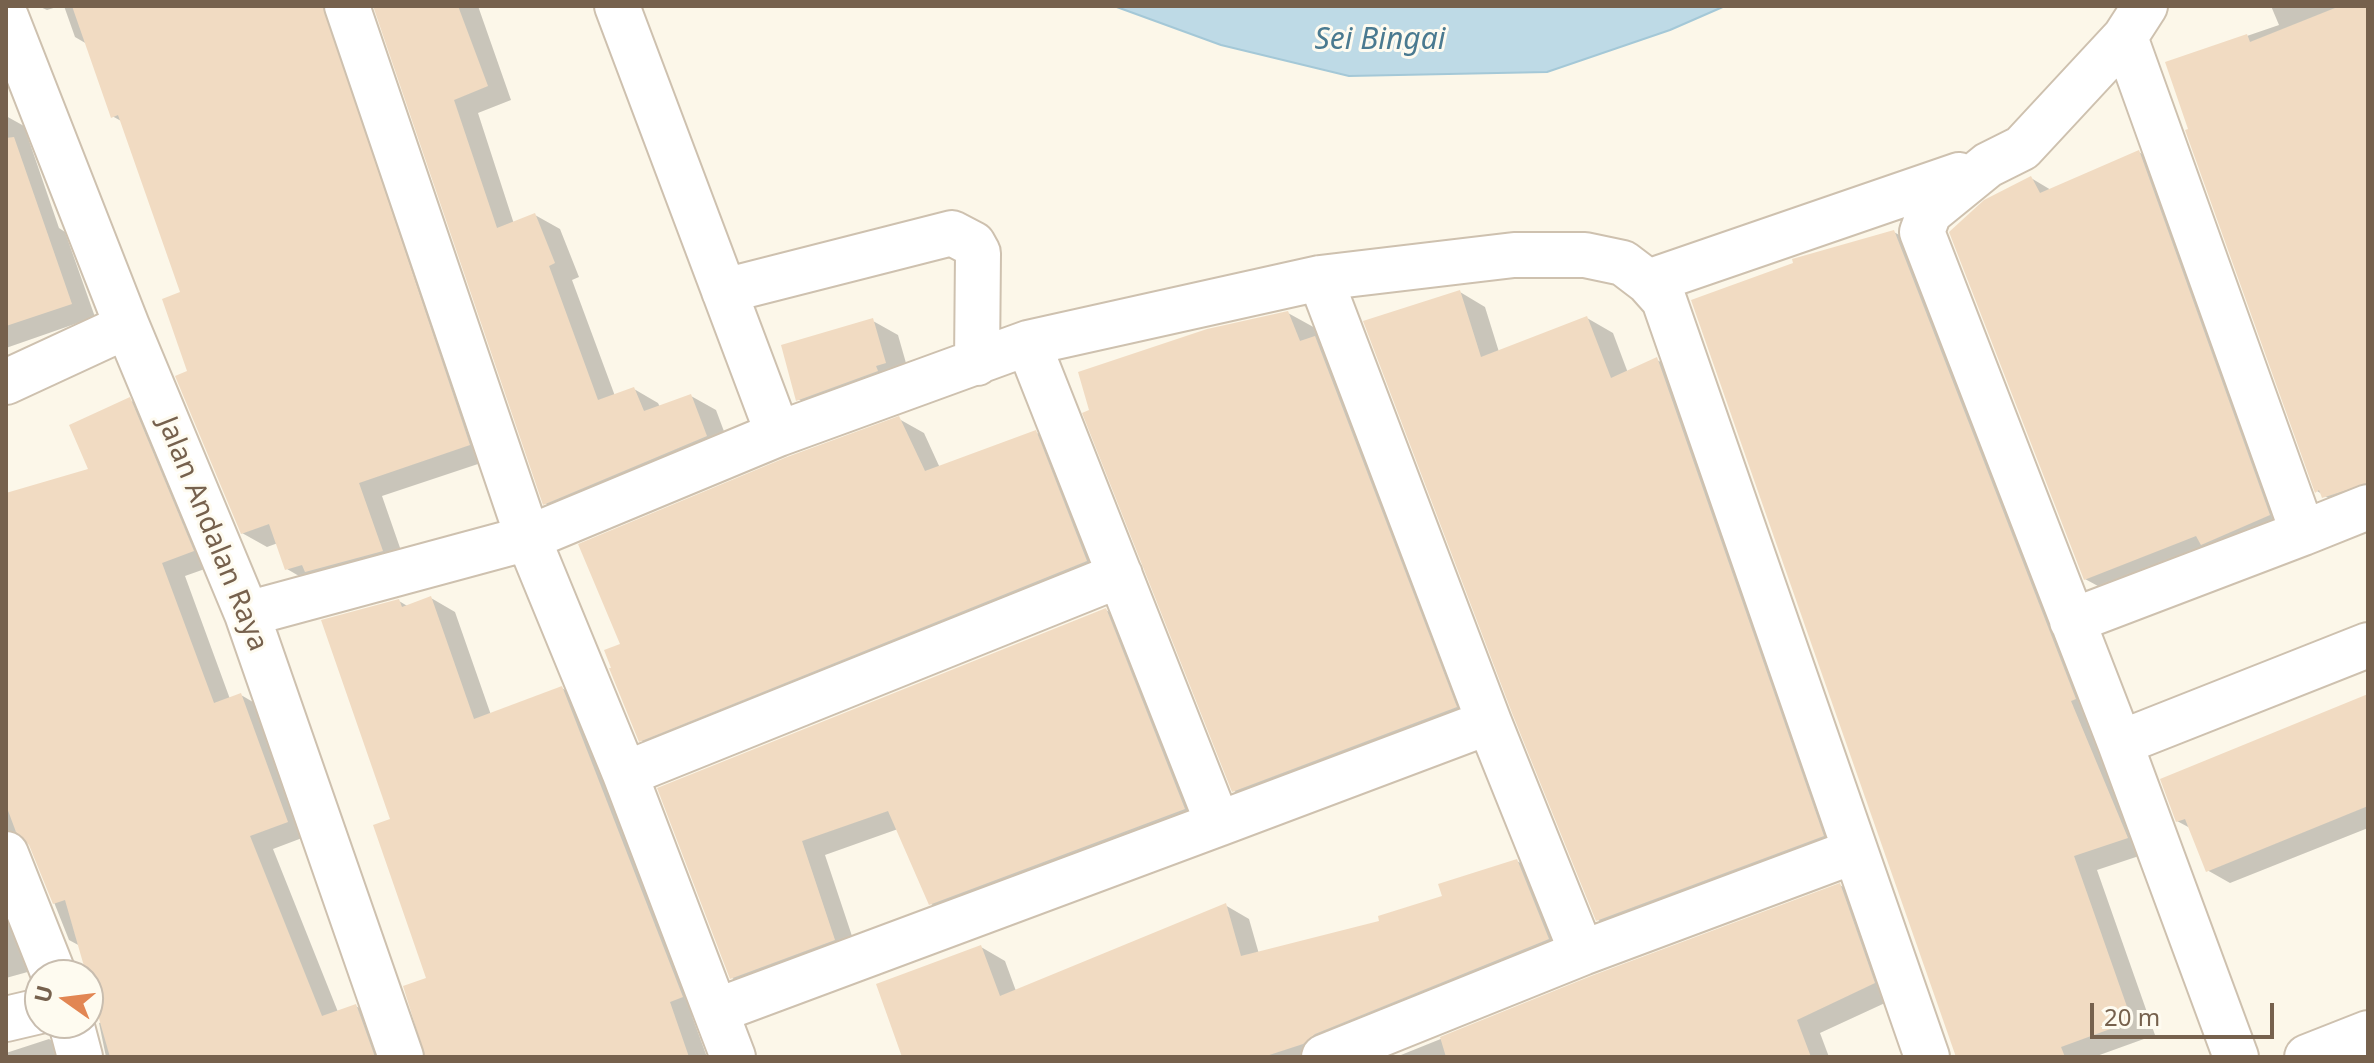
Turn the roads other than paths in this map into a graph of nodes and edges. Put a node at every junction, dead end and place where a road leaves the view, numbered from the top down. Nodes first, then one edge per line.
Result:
1 (347, 6) edge
2 (617, 6) edge
3 (6, 17) edge
4 (2135, 22) edge
5 (18, 85) edge
6 (1988, 165) junction
7 (1320, 278) junction
8 (1648, 282) junction
9 (724, 291) junction
10 (127, 326) junction
11 (1028, 343) junction
12 (977, 363) junction
13 (6, 382) edge
14 (778, 434) junction
15 (2368, 507) edge
16 (2303, 533) junction
17 (528, 538) junction
18 (1120, 575) junction
19 (247, 614) junction
20 (2072, 621) junction
21 (2368, 645) edge
22 (1489, 722) junction
23 (2120, 743) junction
24 (625, 774) junction
25 (1218, 824) junction
26 (1855, 851) junction
27 (6, 854) edge
28 (1582, 953) junction
29 (48, 959) edge
30 (716, 1011) junction
31 (2368, 1033) edge
32 (401, 1057) edge
33 (733, 1057) edge
34 (1324, 1057) edge
35 (1927, 1057) edge
36 (2236, 1057) edge
37 (2307, 1057) edge

1 - 17 street
2 - 9 street
3 - 5 street, Jalan Andalan Raya
4 - 6 street
4 - 16 street
5 - 10 street, Jalan Andalan Raya
6 - 8 street
6 - 20 street
7 - 8 street
7 - 11 street
7 - 22 street
8 - 26 street
9 - 12 street
9 - 14 street
10 - 13 street
10 - 19 street, Jalan Andalan Raya
11 - 12 street
11 - 18 street
12 - 14 street
14 - 17 street
15 - 16 street
16 - 20 street
17 - 19 street
17 - 24 street
18 - 24 street
18 - 25 street
19 - 32 street, Jalan Andalan Raya
20 - 23 street
21 - 23 street
22 - 25 street
22 - 28 street
23 - 36 street
24 - 30 street
25 - 30 street
26 - 28 street
26 - 35 street
27 - 29 street
28 - 34 street
30 - 33 street
31 - 37 street

